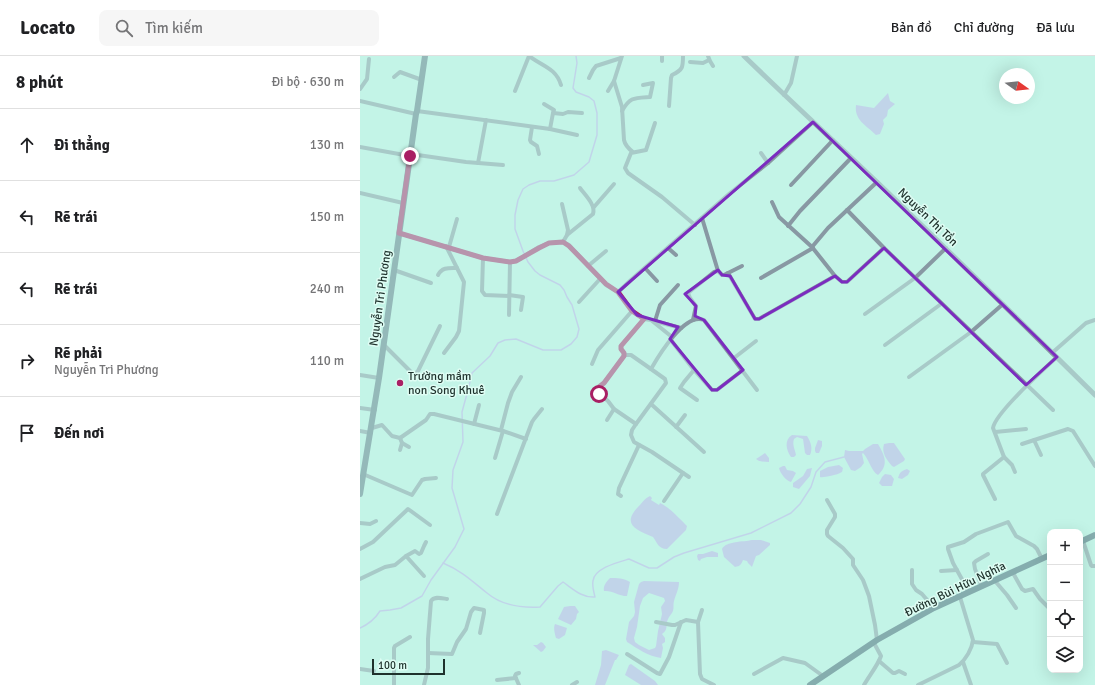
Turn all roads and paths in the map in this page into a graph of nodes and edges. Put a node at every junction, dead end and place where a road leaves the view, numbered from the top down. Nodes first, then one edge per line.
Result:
1 (426, 56) edge
2 (529, 56) edge
3 (662, 56) edge
4 (683, 56) edge
5 (744, 56) edge
6 (797, 56) edge
7 (622, 57) edge
8 (708, 58) edge
9 (369, 59) dead end
10 (662, 61) dead end
11 (690, 62) dead end
12 (713, 66) dead end
13 (394, 78) dead end
14 (589, 78) dead end
15 (422, 80) junction
16 (614, 81) junction
17 (561, 85) dead end
18 (643, 85) dead end
19 (360, 89) edge
20 (514, 90) dead end
21 (608, 91) dead end
22 (784, 95) junction
23 (360, 101) edge
24 (544, 104) dead end
25 (669, 106) dead end
26 (622, 112) junction
27 (417, 113) junction
28 (553, 113) junction
29 (582, 114) dead end
30 (486, 120) junction
31 (813, 122) junction
32 (655, 123) dead end
33 (532, 126) junction
34 (550, 129) junction
35 (577, 135) dead end
36 (833, 140) junction
37 (360, 147) edge
38 (633, 152) junction
39 (761, 153) dead end
40 (539, 154) dead end
41 (411, 155) junction
42 (851, 158) junction
43 (478, 163) junction
44 (768, 163) junction
45 (503, 165) dead end
46 (877, 182) junction
47 (614, 184) dead end
48 (791, 185) dead end
49 (580, 188) dead end
50 (360, 193) edge
51 (772, 202) dead end
52 (403, 203) junction
53 (562, 204) dead end
54 (594, 207) junction
55 (847, 210) junction
56 (702, 218) junction
57 (457, 219) dead end
58 (695, 225) junction
59 (788, 226) junction
60 (399, 233) junction
61 (567, 235) junction
62 (563, 242) junction
63 (447, 246) junction
64 (668, 248) junction
65 (813, 248) junction
66 (884, 248) junction
67 (946, 248) junction
68 (606, 251) dead end
69 (676, 255) dead end
70 (483, 258) junction
71 (510, 262) junction
72 (588, 266) junction
73 (742, 266) dead end
74 (457, 268) junction
75 (645, 268) junction
76 (394, 270) junction
77 (718, 270) junction
78 (728, 272) junction
79 (438, 275) dead end
80 (835, 276) junction
81 (760, 278) dead end
82 (915, 278) junction
83 (600, 279) junction
84 (657, 281) dead end
85 (431, 283) dead end
86 (678, 286) dead end
87 (618, 292) junction
88 (509, 295) junction
89 (579, 302) dead end
90 (941, 304) junction
91 (1003, 304) junction
92 (521, 310) dead end
93 (632, 311) junction
94 (865, 314) dead end
95 (509, 315) dead end
96 (644, 319) junction
97 (693, 320) junction
98 (1095, 320) edge
99 (653, 321) junction
100 (440, 326) dead end
101 (681, 328) junction
102 (971, 332) junction
103 (671, 338) junction
104 (756, 341) dead end
105 (384, 345) junction
106 (885, 345) dead end
107 (444, 353) dead end
108 (624, 354) junction
109 (1054, 355) junction
110 (734, 358) junction
111 (592, 364) dead end
112 (650, 369) junction
113 (694, 370) junction
114 (743, 370) junction
115 (360, 375) edge
116 (520, 377) dead end
117 (909, 377) dead end
118 (380, 378) junction
119 (1026, 385) junction
120 (757, 390) dead end
121 (1095, 395) edge
122 (697, 400) dead end
123 (651, 404) junction
124 (479, 405) dead end
125 (360, 408) edge
126 (542, 409) dead end
127 (614, 409) junction
128 (375, 410) junction
129 (1053, 410) dead end
130 (685, 415) dead end
131 (607, 420) dead end
132 (474, 424) junction
133 (636, 424) junction
134 (676, 427) junction
135 (1026, 429) dead end
136 (371, 430) junction
137 (360, 431) edge
138 (502, 431) junction
139 (995, 432) junction
140 (526, 439) junction
141 (401, 440) junction
142 (1034, 440) junction
143 (1022, 444) dead end
144 (639, 445) junction
145 (409, 447) dead end
146 (400, 450) dead end
147 (704, 452) dead end
148 (1041, 454) dead end
149 (496, 458) dead end
150 (1004, 458) junction
151 (1095, 466) edge
152 (1015, 472) dead end
153 (683, 473) junction
154 (363, 474) junction
155 (689, 477) dead end
156 (436, 478) dead end
157 (361, 482) edge
158 (360, 494) edge
159 (621, 496) dead end
160 (995, 499) dead end
161 (827, 500) dead end
162 (664, 501) dead end
163 (497, 514) dead end
164 (376, 520) dead end
165 (360, 523) edge
166 (430, 525) dead end
167 (1095, 535) edge
168 (1083, 540) edge
169 (426, 542) dead end
170 (1083, 546) edge
171 (360, 549) edge
172 (988, 554) dead end
173 (406, 556) junction
174 (1047, 556) edge
175 (1042, 559) junction
176 (1095, 566) edge
177 (912, 570) dead end
178 (957, 570) junction
179 (942, 571) dead end
180 (1013, 573) junction
181 (424, 576) dead end
182 (360, 580) edge
183 (995, 581) junction
184 (982, 586) junction
185 (969, 592) junction
186 (960, 597) junction
187 (446, 599) dead end
188 (1047, 606) edge
189 (934, 608) junction
190 (1016, 608) dead end
191 (702, 610) dead end
192 (681, 621) junction
193 (657, 622) dead end
194 (698, 622) junction
195 (480, 633) dead end
196 (410, 637) dead end
197 (876, 642) junction
198 (973, 642) junction
199 (428, 653) junction
200 (452, 654) junction
201 (627, 654) dead end
202 (458, 656) dead end
203 (879, 661) junction
204 (963, 662) junction
205 (1007, 664) dead end
206 (360, 669) edge
207 (374, 671) dead end
208 (519, 673) dead end
209 (754, 674) dead end
210 (905, 674) dead end
211 (823, 676) junction
212 (516, 678) junction
213 (497, 680) dead end
214 (578, 682) dead end
215 (394, 685) edge
216 (424, 685) edge
217 (519, 685) edge
218 (572, 685) edge
219 (714, 685) edge
220 (810, 685) edge
221 (864, 685) edge
222 (918, 685) edge
223 (971, 685) edge

1 - 15 main road, Nguyễn Tri Phương
2 - 17 street
2 - 20 street
3 - 10 street
4 - 25 street
5 - 22 street, Nguyễn Thị Tồn
6 - 22 street
7 - 14 street
7 - 16 street
8 - 11 street
8 - 12 street
9 - 19 street
13 - 15 street
15 - 27 main road, Nguyễn Tri Phương
16 - 21 street
16 - 26 street
18 - 26 street
22 - 31 street, Nguyễn Thị Tồn
23 - 27 street
24 - 28 street
26 - 38 street
27 - 30 street
27 - 41 main road, Nguyễn Tri Phương
28 - 29 street
28 - 34 street
30 - 33 street
30 - 43 street
31 - 36 street, Nguyễn Thị Tồn
31 - 44 street
32 - 38 street
33 - 34 street
33 - 40 street
34 - 35 street
36 - 42 street, Nguyễn Thị Tồn
36 - 48 street
37 - 41 street
38 - 58 street
39 - 44 street
41 - 43 street
41 - 52 main road, Nguyễn Tri Phương
42 - 46 street, Nguyễn Thị Tồn
42 - 59 street
43 - 45 street
44 - 56 street
46 - 55 street
46 - 67 street, Nguyễn Thị Tồn
47 - 54 street
49 - 54 street
50 - 52 street
51 - 59 street
52 - 60 main road, Nguyễn Tri Phương
53 - 61 street
54 - 61 street
55 - 65 street
55 - 66 street
56 - 58 street
56 - 77 street
57 - 63 street
58 - 64 street
59 - 65 street
60 - 63 street
60 - 76 main road, Nguyễn Tri Phương
61 - 62 street
62 - 71 street
62 - 72 street
63 - 70 street
63 - 74 street
64 - 69 street
64 - 75 street
65 - 80 street
65 - 81 street
66 - 80 street
66 - 82 street
67 - 82 street
67 - 91 street, Nguyễn Thị Tồn
68 - 72 street
70 - 71 street
70 - 88 street
71 - 88 street
72 - 83 street
73 - 78 street
74 - 79 street
74 - 107 street
75 - 84 street
75 - 87 street
76 - 85 street
76 - 105 main road, Nguyễn Tri Phương
77 - 78 street
77 - 97 street
78 - 80 street
82 - 90 street
82 - 94 street
83 - 87 street
83 - 89 street
86 - 99 street
87 - 93 street
88 - 92 street
88 - 95 street
90 - 102 street
90 - 106 street
91 - 102 street
91 - 109 street, Nguyễn Thị Tồn
93 - 96 street
93 - 111 street
96 - 99 street
96 - 108 street
97 - 101 street
97 - 110 street
98 - 109 street
99 - 101 street
99 - 103 street
100 - 105 street
101 - 103 street
102 - 117 street
102 - 119 street
103 - 112 street
103 - 113 street
104 - 110 street
105 - 118 main road, Nguyễn Tri Phương
108 - 112 street
108 - 127 street
109 - 119 street
109 - 121 street, Nguyễn Thị Tồn
110 - 114 street
112 - 123 street
113 - 114 street
113 - 122 street
114 - 120 street
115 - 118 street
116 - 138 street
118 - 128 main road, Nguyễn Tri Phương
119 - 129 street
119 - 139 street
123 - 133 street
123 - 134 street
124 - 132 street
125 - 128 street
126 - 140 street
127 - 131 street
127 - 133 street
128 - 136 main road, Nguyễn Tri Phương
130 - 134 street
132 - 138 street
132 - 141 street
133 - 144 street
134 - 147 street
135 - 139 street
136 - 137 street
136 - 141 street
136 - 154 main road, Nguyễn Tri Phương
138 - 140 street
138 - 149 street
139 - 150 street
140 - 163 street
141 - 145 street
141 - 146 street
142 - 143 street
142 - 148 street
142 - 151 street
144 - 153 street
144 - 159 street
150 - 152 street
150 - 160 street
153 - 155 street
153 - 162 street
154 - 156 street
154 - 157 main road, Nguyễn Tri Phương
157 - 158 main road, Nguyễn Tri Phương
161 - 197 street
164 - 165 street
166 - 171 street
167 - 168 main road
169 - 173 street
170 - 176 street
172 - 184 street
173 - 181 street
173 - 182 street
174 - 175 main road, Đường Bùi Hữu Nghĩa
175 - 178 street
175 - 180 main road, Đường Bùi Hữu Nghĩa
177 - 189 street
178 - 179 street
178 - 185 street
180 - 183 main road, Đường Bùi Hữu Nghĩa
180 - 188 street
183 - 184 main road, Đường Bùi Hữu Nghĩa
183 - 190 street
184 - 185 main road, Đường Bùi Hữu Nghĩa
185 - 186 main road, Đường Bùi Hữu Nghĩa
186 - 189 main road, Đường Bùi Hữu Nghĩa
186 - 198 street
187 - 199 street
189 - 197 main road, Đường Bùi Hữu Nghĩa
191 - 194 street
192 - 193 street
192 - 194 street
192 - 201 street
194 - 219 street
195 - 200 street
196 - 215 street
197 - 203 street
197 - 211 main road, Đường Bùi Hữu Nghĩa
198 - 204 street
198 - 205 street
199 - 200 street
199 - 216 street
200 - 202 street
203 - 210 street
203 - 221 street
204 - 222 street
204 - 223 street
206 - 207 street
208 - 212 street
209 - 211 street
211 - 220 main road, Đường Bùi Hữu Nghĩa
212 - 213 street
212 - 217 street
214 - 218 street

